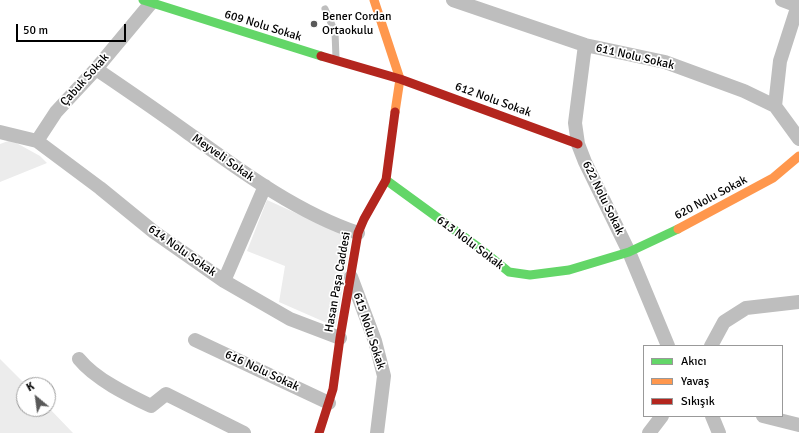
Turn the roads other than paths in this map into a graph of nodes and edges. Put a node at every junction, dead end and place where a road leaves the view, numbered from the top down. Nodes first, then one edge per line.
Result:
1 (374, 0) edge
2 (453, 0) edge
3 (782, 0) edge
4 (147, 2) edge
5 (798, 4) edge
6 (325, 9) dead end
7 (585, 45) junction
8 (336, 60) junction
9 (96, 69) junction
10 (400, 79) junction
11 (775, 106) junction
12 (0, 132) edge
13 (799, 139) edge
14 (37, 141) junction
15 (578, 144) junction
16 (799, 156) edge
17 (386, 180) junction
18 (265, 186) junction
19 (358, 233) junction
20 (629, 252) junction
21 (351, 277) junction
22 (224, 281) junction
23 (799, 302) edge
24 (340, 338) junction
25 (195, 340) dead end
26 (668, 345) edge
27 (712, 345) edge
28 (79, 359) dead end
29 (329, 403) junction
30 (661, 417) edge
31 (712, 417) edge
32 (767, 417) edge
33 (799, 425) edge
34 (244, 433) edge
35 (319, 433) edge
36 (377, 433) edge
37 (648, 433) edge
38 (719, 433) edge

1 - 10 street, Hasan Paşa Caddesi
2 - 7 street, 611 Nolu Sokak
3 - 5 street
4 - 8 street, 609 Nolu Sokak
4 - 9 street, Çabuk Sokak
5 - 11 street
6 - 8 lane
7 - 11 street, 611 Nolu Sokak
7 - 15 street, 622 Nolu Sokak
8 - 10 street, 609 Nolu Sokak
9 - 14 street, Çabuk Sokak
9 - 18 street, Meyveli Sokak
10 - 15 street, 612 Nolu Sokak
10 - 17 street, Hasan Paşa Caddesi
11 - 13 street, 611 Nolu Sokak
12 - 14 street
14 - 22 street, 614 Nolu Sokak
15 - 20 street, 622 Nolu Sokak
16 - 20 street, 620 Nolu Sokak
17 - 19 street, Hasan Paşa Caddesi
17 - 20 street, 613 Nolu Sokak
18 - 19 street, Meyveli Sokak
18 - 22 street
19 - 21 street, Hasan Paşa Caddesi
20 - 26 street
21 - 24 street, Hasan Paşa Caddesi
21 - 36 street, 615 Nolu Sokak
22 - 24 street, 614 Nolu Sokak
23 - 27 street
24 - 29 street, Hasan Paşa Caddesi
25 - 29 street, 616 Nolu Sokak
28 - 34 street
29 - 35 street, Hasan Paşa Caddesi
30 - 37 street
31 - 38 street
32 - 33 street

